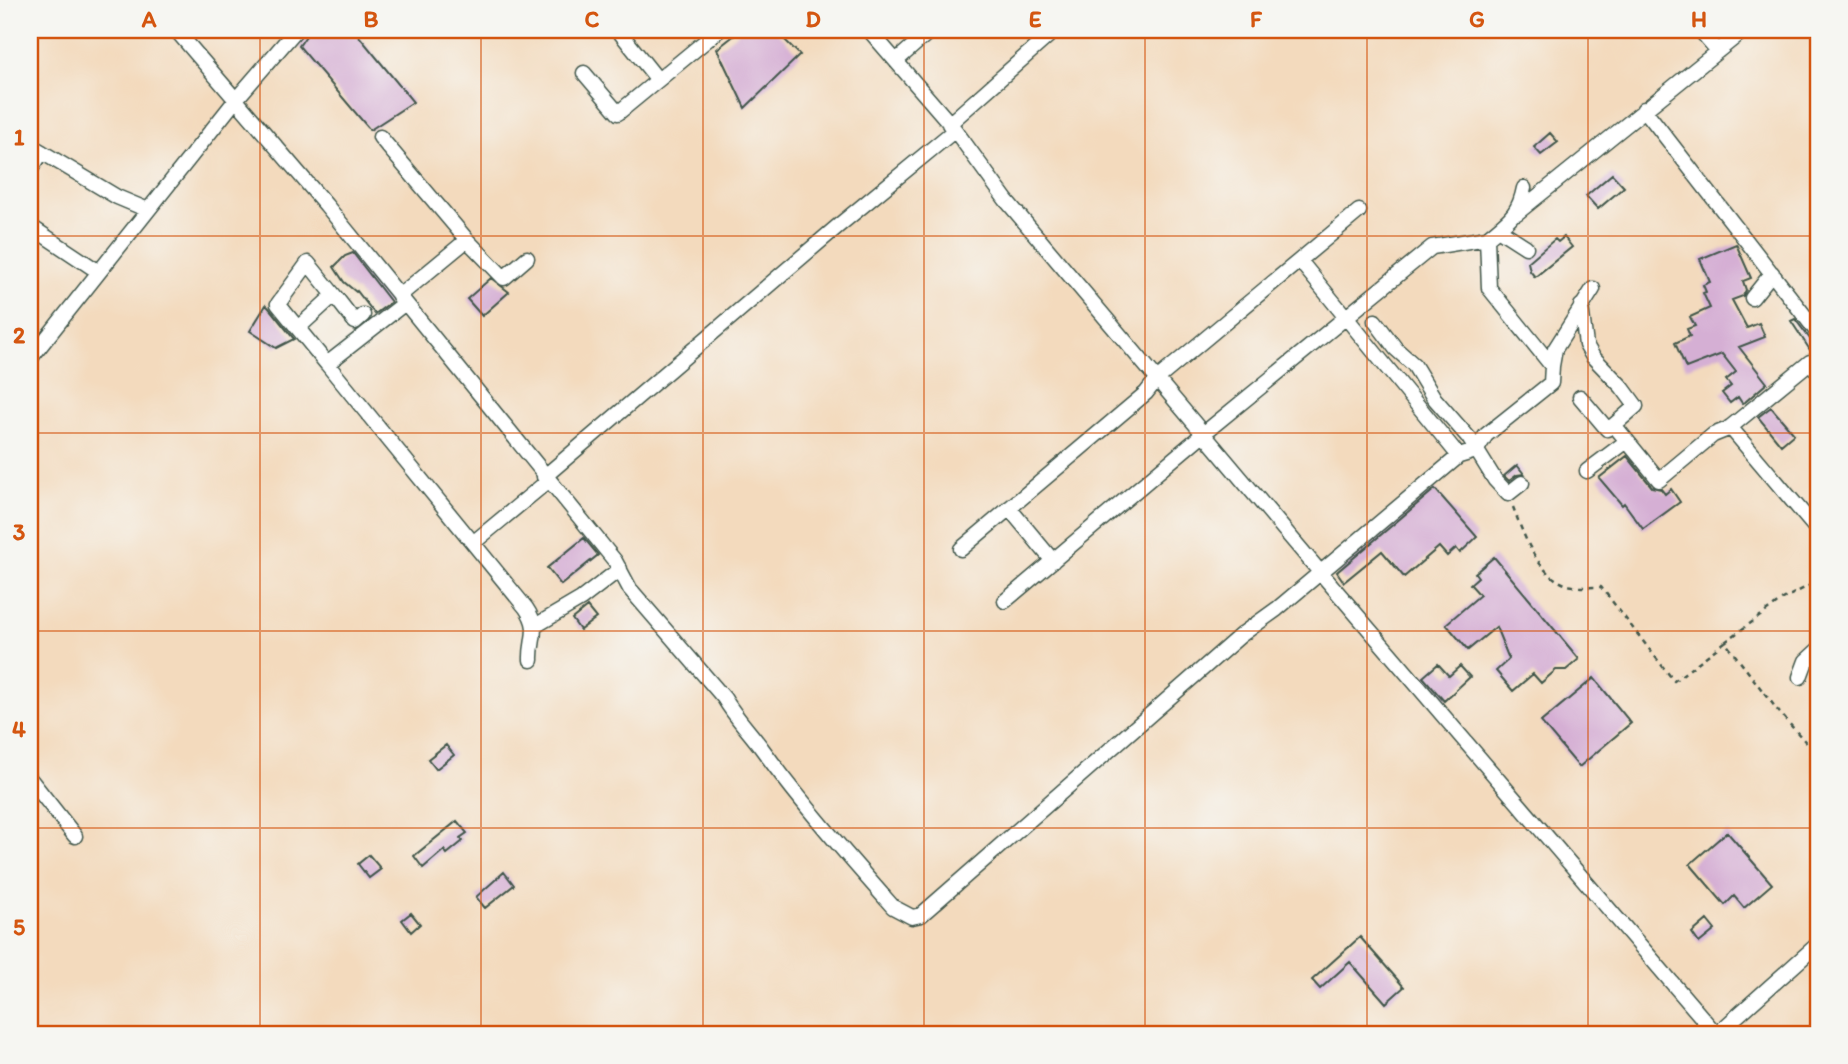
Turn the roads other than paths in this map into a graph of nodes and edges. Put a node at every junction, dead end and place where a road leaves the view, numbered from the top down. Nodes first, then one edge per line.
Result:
1 (176, 30) edge
2 (296, 30) edge
3 (618, 30) edge
4 (719, 30) edge
5 (869, 30) edge
6 (931, 30) edge
7 (1055, 30) edge
8 (1700, 30) edge
9 (1744, 30) edge
10 (1718, 51) junction
11 (896, 61) junction
12 (584, 72) dead end
13 (658, 80) junction
14 (235, 101) junction
15 (1644, 109) junction
16 (952, 127) junction
17 (380, 137) dead end
18 (36, 148) edge
19 (30, 170) edge
20 (1524, 188) dead end
21 (148, 210) junction
22 (1359, 211) dead end
23 (1516, 214) junction
24 (30, 226) edge
25 (1493, 234) junction
26 (467, 240) junction
27 (1526, 247) dead end
28 (527, 258) dead end
29 (1300, 261) junction
30 (99, 272) junction
31 (1772, 273) junction
32 (1592, 289) dead end
33 (334, 295) junction
34 (1752, 298) dead end
35 (402, 299) junction
36 (1581, 306) junction
37 (363, 315) dead end
38 (1346, 318) junction
39 (1375, 321) dead end
40 (298, 328) junction
41 (1818, 333) edge
42 (30, 359) edge
43 (327, 364) junction
44 (1552, 366) junction
45 (1818, 372) edge
46 (1157, 379) junction
47 (1580, 397) dead end
48 (1614, 425) junction
49 (1730, 427) junction
50 (1203, 434) junction
51 (1627, 441) junction
52 (1476, 451) junction
53 (1459, 456) junction
54 (1587, 471) dead end
55 (546, 479) junction
56 (1522, 483) dead end
57 (1009, 508) junction
58 (1818, 531) edge
59 (473, 543) junction
60 (961, 549) dead end
61 (1053, 561) junction
62 (620, 569) junction
63 (1320, 572) junction
64 (1005, 601) dead end
65 (535, 626) junction
66 (1818, 650) edge
67 (531, 660) dead end
68 (1800, 677) dead end
69 (30, 779) edge
70 (75, 836) dead end
71 (1818, 944) edge
72 (1716, 1034) edge

1 - 14 street
2 - 14 street
3 - 13 street
4 - 13 street
5 - 11 street
6 - 11 street
7 - 16 street
8 - 10 street
9 - 10 street
10 - 15 street
11 - 16 street
12 - 13 street
14 - 21 street
14 - 35 street
15 - 23 street
15 - 31 street
16 - 46 street
16 - 55 street
17 - 26 street
18 - 19 street
18 - 21 street
20 - 23 street
21 - 30 street
22 - 29 street
23 - 25 street
24 - 30 street
25 - 27 street
25 - 38 street
25 - 44 street
26 - 28 street
26 - 35 street
29 - 38 street
29 - 46 street
30 - 42 street
31 - 34 street
31 - 41 street
32 - 36 street
33 - 37 street
33 - 40 street
33 - 40 street
35 - 43 street
35 - 55 street
36 - 44 street
36 - 48 street
38 - 50 street
38 - 53 street
39 - 52 street
40 - 43 street
43 - 59 street
44 - 52 street
45 - 49 street
46 - 50 street
46 - 57 street
47 - 48 street
48 - 51 street
49 - 51 street
49 - 58 street
50 - 61 street
50 - 63 street
51 - 54 street
52 - 53 street
52 - 56 street
53 - 63 street
55 - 59 street
55 - 62 street
57 - 60 street
57 - 61 street
59 - 65 street
61 - 64 street
62 - 63 street
62 - 65 street
63 - 72 street
65 - 67 street
66 - 68 street
69 - 70 street
71 - 72 street

